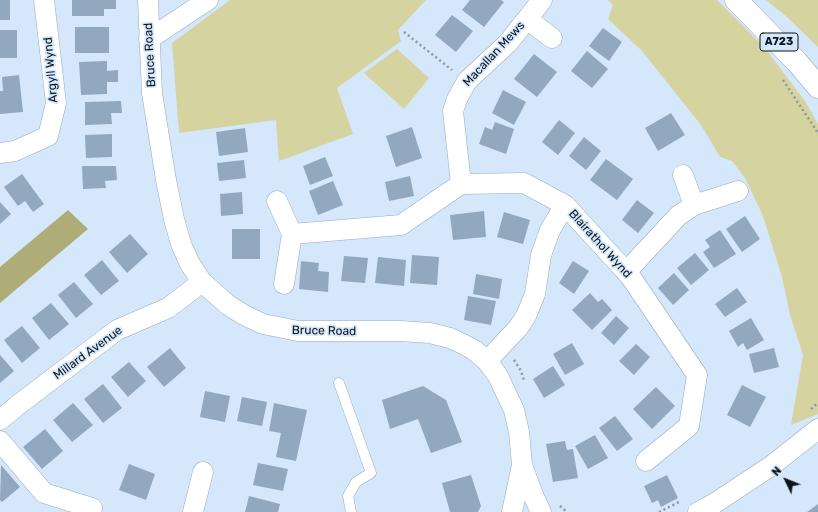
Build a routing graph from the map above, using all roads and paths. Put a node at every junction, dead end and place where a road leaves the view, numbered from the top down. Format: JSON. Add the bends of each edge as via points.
{"nodes":[{"id":1,"x":44,"y":0,"type":"edge"},
{"id":2,"x":148,"y":0,"type":"edge"},
{"id":3,"x":208,"y":0,"type":"edge"},
{"id":4,"x":542,"y":0,"type":"edge"},
{"id":5,"x":736,"y":0,"type":"edge"},
{"id":6,"x":527,"y":19,"type":"junction"},
{"id":7,"x":404,"y":32,"type":"dead end"},
{"id":8,"x":552,"y":38,"type":"dead end"},
{"id":9,"x":149,"y":39,"type":"junction"},
{"id":10,"x":467,"y":81,"type":"junction"},
{"id":11,"x":818,"y":87,"type":"edge"},
{"id":12,"x":0,"y":153,"type":"edge"},
{"id":13,"x":683,"y":175,"type":"dead end"},
{"id":14,"x":461,"y":184,"type":"junction"},
{"id":15,"x":738,"y":191,"type":"dead end"},
{"id":16,"x":277,"y":201,"type":"dead end"},
{"id":17,"x":565,"y":205,"type":"junction"},
{"id":18,"x":694,"y":205,"type":"junction"},
{"id":19,"x":292,"y":234,"type":"junction"},
{"id":20,"x":626,"y":272,"type":"junction"},
{"id":21,"x":202,"y":282,"type":"junction"},
{"id":22,"x":284,"y":284,"type":"dead end"},
{"id":23,"x":487,"y":361,"type":"junction"},
{"id":24,"x":339,"y":383,"type":"dead end"},
{"id":25,"x":0,"y":420,"type":"edge"},
{"id":26,"x":818,"y":429,"type":"edge"},
{"id":27,"x":0,"y":441,"type":"edge"},
{"id":28,"x":646,"y":461,"type":"dead end"},
{"id":29,"x":522,"y":465,"type":"junction"},
{"id":30,"x":203,"y":472,"type":"dead end"},
{"id":31,"x":92,"y":508,"type":"dead end"},
{"id":32,"x":193,"y":512,"type":"edge"},
{"id":33,"x":351,"y":512,"type":"edge"},
{"id":34,"x":512,"y":512,"type":"edge"},
{"id":35,"x":541,"y":512,"type":"edge"},
{"id":36,"x":698,"y":512,"type":"edge"}],
"edges":[{"from":1,"to":12,"type":"street","name":"Argyll Wynd","via":[[56,103],[48,136],[15,151]]},
{"from":2,"to":9,"type":"street","name":"Bruce Road"},
{"from":3,"to":9,"type":"street"},
{"from":4,"to":6,"type":"street","name":"Macallan Mews"},
{"from":5,"to":11,"type":"main road","number":"A723","via":[[788,52]]},
{"from":6,"to":8,"type":"street","name":"Macallan Mews"},
{"from":6,"to":10,"type":"street","name":"Macallan Mews","via":[[508,43]]},
{"from":7,"to":10,"type":"path"},
{"from":9,"to":21,"type":"street","name":"Bruce Road","via":[[152,93],[171,203],[181,244]]},
{"from":10,"to":14,"type":"street","name":"Macallan Mews","via":[[453,111]]},
{"from":13,"to":18,"type":"street"},
{"from":14,"to":17,"type":"street","name":"Blairathol Wynd","via":[[524,183]]},
{"from":14,"to":19,"type":"street","via":[[401,225]]},
{"from":15,"to":18,"type":"street"},
{"from":16,"to":19,"type":"street"},
{"from":17,"to":20,"type":"street","name":"Blairathol Wynd"},
{"from":17,"to":23,"type":"street","via":[[550,230],[541,254],[535,294],[526,316]]},
{"from":18,"to":20,"type":"street","via":[[678,216]]},
{"from":19,"to":22,"type":"street"},
{"from":20,"to":28,"type":"street","name":"Blairathol Wynd","via":[[697,375],[689,426]]},
{"from":21,"to":23,"type":"street","name":"Bruce Road","via":[[228,305],[263,324],[298,331],[430,333],[463,344]]},
{"from":21,"to":25,"type":"street","name":"Millard Avenue","via":[[168,308],[117,330]]},
{"from":23,"to":29,"type":"street","name":"Bruce Road","via":[[498,376],[514,410]]},
{"from":24,"to":33,"type":"lane","via":[[371,472],[356,482],[348,496]]},
{"from":26,"to":36,"type":"street","via":[[770,466]]},
{"from":27,"to":31,"type":"street","via":[[44,493]]},
{"from":29,"to":34,"type":"street","name":"Bruce Road"},
{"from":29,"to":35,"type":"street","name":"Bruce Road"},
{"from":30,"to":32,"type":"street"}]}
